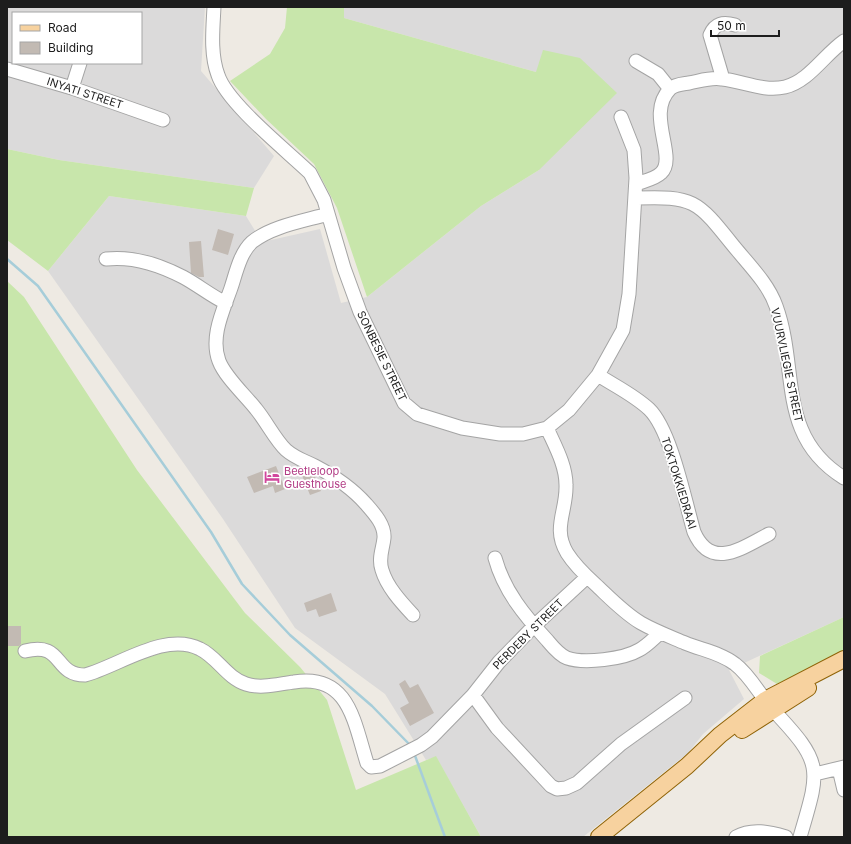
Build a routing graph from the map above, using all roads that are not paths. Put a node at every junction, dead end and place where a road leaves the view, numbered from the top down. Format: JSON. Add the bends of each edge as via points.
{"nodes":[{"id":1,"x":214,"y":7,"type":"edge"},
{"id":2,"x":735,"y":25,"type":"dead end"},
{"id":3,"x":844,"y":41,"type":"edge"},
{"id":4,"x":636,"y":61,"type":"dead end"},
{"id":5,"x":80,"y":64,"type":"edge"},
{"id":6,"x":7,"y":69,"type":"edge"},
{"id":7,"x":723,"y":79,"type":"junction"},
{"id":8,"x":72,"y":88,"type":"junction"},
{"id":9,"x":670,"y":89,"type":"junction"},
{"id":10,"x":621,"y":117,"type":"dead end"},
{"id":11,"x":162,"y":120,"type":"dead end"},
{"id":12,"x":636,"y":184,"type":"junction"},
{"id":13,"x":636,"y":198,"type":"junction"},
{"id":14,"x":328,"y":214,"type":"junction"},
{"id":15,"x":106,"y":259,"type":"dead end"},
{"id":16,"x":226,"y":303,"type":"junction"},
{"id":17,"x":598,"y":375,"type":"junction"},
{"id":18,"x":547,"y":428,"type":"junction"},
{"id":19,"x":844,"y":478,"type":"edge"},
{"id":20,"x":769,"y":534,"type":"dead end"},
{"id":21,"x":494,"y":558,"type":"dead end"},
{"id":22,"x":587,"y":576,"type":"junction"},
{"id":23,"x":413,"y":615,"type":"dead end"},
{"id":24,"x":534,"y":626,"type":"junction"},
{"id":25,"x":660,"y":633,"type":"junction"},
{"id":26,"x":25,"y":651,"type":"dead end"},
{"id":27,"x":844,"y":659,"type":"edge"},
{"id":28,"x":844,"y":670,"type":"edge"},
{"id":29,"x":473,"y":695,"type":"junction"},
{"id":30,"x":685,"y":698,"type":"dead end"},
{"id":31,"x":769,"y":705,"type":"junction"},
{"id":32,"x":841,"y":768,"type":"edge"},
{"id":33,"x":815,"y":774,"type":"junction"},
{"id":34,"x":844,"y":790,"type":"edge"},
{"id":35,"x":599,"y":837,"type":"edge"},
{"id":36,"x":736,"y":837,"type":"edge"},
{"id":37,"x":786,"y":837,"type":"edge"},
{"id":38,"x":800,"y":837,"type":"edge"}],
"edges":[{"from":1,"to":14,"type":"street","name":"SONBESIE STREET","via":[[214,54],[217,74],[224,87],[258,124],[310,173],[318,186]]},
{"from":2,"to":7,"type":"street","via":[[719,24],[713,28],[710,35]]},
{"from":3,"to":7,"type":"street","via":[[796,83],[784,87],[751,87]]},
{"from":4,"to":9,"type":"street","via":[[658,74]]},
{"from":5,"to":8,"type":"street"},
{"from":6,"to":8,"type":"street","name":"INYATI STREET"},
{"from":7,"to":9,"type":"street","via":[[712,78],[676,85]]},
{"from":8,"to":11,"type":"street","name":"INYATI STREET"},
{"from":9,"to":12,"type":"street","via":[[664,98],[660,118],[660,129],[666,149],[665,167],[661,173]]},
{"from":10,"to":12,"type":"street","name":"SONBESIE STREET","via":[[634,150]]},
{"from":12,"to":13,"type":"street","name":"SONBESIE STREET"},
{"from":13,"to":17,"type":"street","name":"SONBESIE STREET","via":[[626,318],[617,344]]},
{"from":13,"to":19,"type":"street","name":"VUURVLIEGIE STREET","via":[[675,198],[691,202],[704,211],[756,274],[776,306],[797,419],[803,436],[832,471]]},
{"from":14,"to":16,"type":"street","via":[[272,231],[251,243],[242,256]]},
{"from":14,"to":18,"type":"street","name":"SONBESIE STREET","via":[[360,312],[404,403],[417,414],[462,428],[500,434],[523,434]]},
{"from":15,"to":16,"type":"street","via":[[120,257],[151,264],[184,277],[210,296]]},
{"from":16,"to":23,"type":"street","via":[[216,343],[219,362],[285,449],[343,483],[366,503],[377,517],[383,527],[384,538],[380,559],[382,570],[399,600]]},
{"from":17,"to":18,"type":"street","name":"SONBESIE STREET","via":[[569,410]]},
{"from":17,"to":20,"type":"street","name":"TOKTOKKIEDRAAI","via":[[640,402],[658,420],[667,439],[694,532],[705,550],[727,554]]},
{"from":18,"to":22,"type":"street","via":[[557,449],[566,486],[560,539],[567,553]]},
{"from":21,"to":24,"type":"street","via":[[508,590]]},
{"from":22,"to":24,"type":"street","name":"PERDEBY STREET"},
{"from":22,"to":25,"type":"street","via":[[620,608]]},
{"from":24,"to":25,"type":"street","via":[[566,658],[589,661],[625,656],[638,651]]},
{"from":24,"to":29,"type":"street","name":"PERDEBY STREET","via":[[499,662]]},
{"from":25,"to":31,"type":"street","via":[[725,657],[746,674]]},
{"from":26,"to":29,"type":"street","name":"PERDEBY STREET","via":[[45,649],[66,669],[77,675],[86,675],[160,646],[191,645],[201,649],[245,684],[258,686],[312,680],[321,682],[338,692],[348,705],[367,762],[371,767],[380,766],[421,745]]},
{"from":27,"to":31,"type":"main road"},
{"from":28,"to":31,"type":"main road"},
{"from":29,"to":30,"type":"street","via":[[502,733],[551,786],[557,789],[576,783],[621,744]]},
{"from":31,"to":33,"type":"street","via":[[803,743],[812,758]]},
{"from":31,"to":35,"type":"main road","via":[[687,766]]},
{"from":32,"to":33,"type":"street"},
{"from":32,"to":34,"type":"street"},
{"from":33,"to":38,"type":"street"},
{"from":36,"to":37,"type":"street","via":[[744,832],[759,831]]}]}
